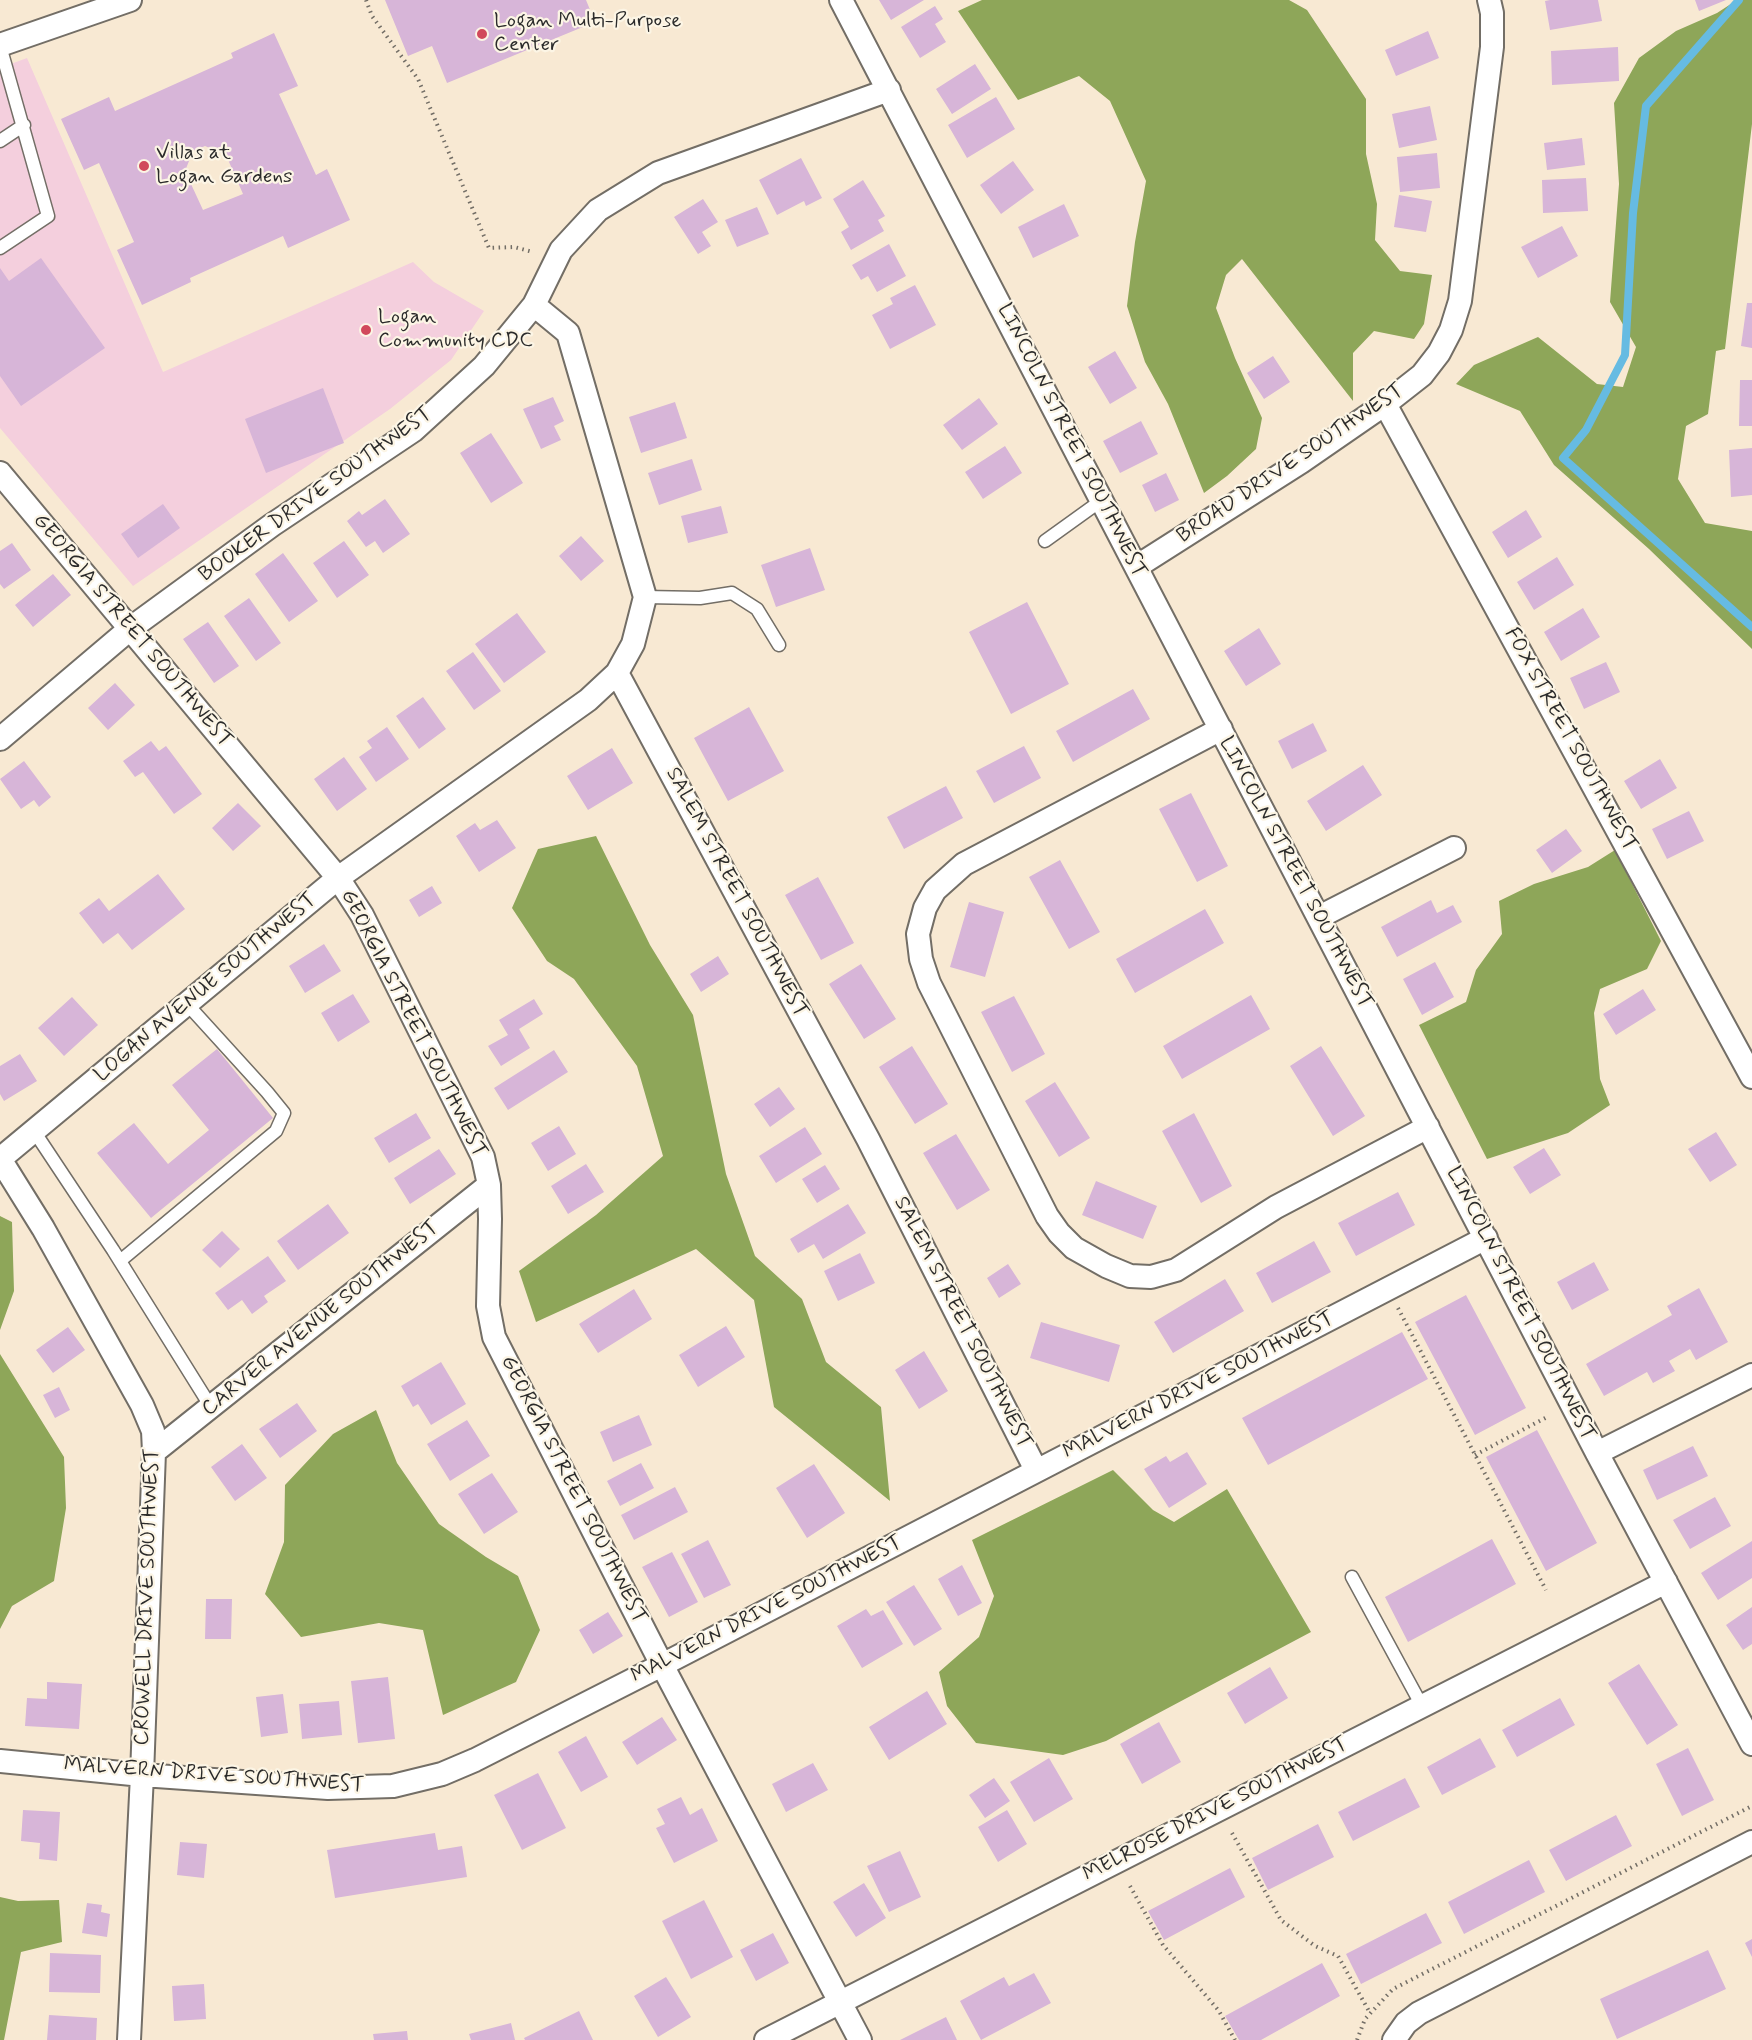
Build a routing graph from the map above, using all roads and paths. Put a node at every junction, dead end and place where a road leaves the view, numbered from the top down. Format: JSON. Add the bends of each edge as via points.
{"nodes":[{"id":1,"x":130,"y":0,"type":"edge"},
{"id":2,"x":366,"y":0,"type":"edge"},
{"id":3,"x":841,"y":0,"type":"edge"},
{"id":4,"x":1489,"y":0,"type":"edge"},
{"id":5,"x":0,"y":46,"type":"edge"},
{"id":6,"x":890,"y":90,"type":"junction"},
{"id":7,"x":24,"y":125,"type":"junction"},
{"id":8,"x":0,"y":141,"type":"edge"},
{"id":9,"x":0,"y":248,"type":"edge"},
{"id":10,"x":533,"y":252,"type":"dead end"},
{"id":11,"x":534,"y":305,"type":"junction"},
{"id":12,"x":1385,"y":404,"type":"junction"},
{"id":13,"x":0,"y":473,"type":"edge"},
{"id":14,"x":1102,"y":500,"type":"junction"},
{"id":15,"x":1045,"y":541,"type":"dead end"},
{"id":16,"x":1137,"y":567,"type":"junction"},
{"id":17,"x":645,"y":597,"type":"junction"},
{"id":18,"x":130,"y":628,"type":"junction"},
{"id":19,"x":779,"y":645,"type":"dead end"},
{"id":20,"x":617,"y":673,"type":"junction"},
{"id":21,"x":1221,"y":729,"type":"junction"},
{"id":22,"x":0,"y":740,"type":"edge"},
{"id":23,"x":1454,"y":848,"type":"dead end"},
{"id":24,"x":338,"y":878,"type":"junction"},
{"id":25,"x":1319,"y":917,"type":"junction"},
{"id":26,"x":187,"y":1004,"type":"junction"},
{"id":27,"x":1752,"y":1077,"type":"edge"},
{"id":28,"x":1428,"y":1127,"type":"junction"},
{"id":29,"x":34,"y":1131,"type":"junction"},
{"id":30,"x":0,"y":1159,"type":"edge"},
{"id":31,"x":489,"y":1185,"type":"junction"},
{"id":32,"x":1485,"y":1238,"type":"junction"},
{"id":33,"x":120,"y":1261,"type":"junction"},
{"id":34,"x":1397,"y":1307,"type":"dead end"},
{"id":35,"x":1752,"y":1375,"type":"edge"},
{"id":36,"x":211,"y":1407,"type":"junction"},
{"id":37,"x":1549,"y":1416,"type":"dead end"},
{"id":38,"x":154,"y":1452,"type":"junction"},
{"id":39,"x":1597,"y":1453,"type":"junction"},
{"id":40,"x":1475,"y":1455,"type":"junction"},
{"id":41,"x":1036,"y":1470,"type":"junction"},
{"id":42,"x":1352,"y":1577,"type":"dead end"},
{"id":43,"x":1666,"y":1582,"type":"junction"},
{"id":44,"x":1545,"y":1590,"type":"dead end"},
{"id":45,"x":662,"y":1665,"type":"junction"},
{"id":46,"x":1422,"y":1706,"type":"junction"},
{"id":47,"x":1752,"y":1744,"type":"edge"},
{"id":48,"x":0,"y":1761,"type":"edge"},
{"id":49,"x":141,"y":1775,"type":"junction"},
{"id":50,"x":1752,"y":1806,"type":"edge"},
{"id":51,"x":1232,"y":1833,"type":"dead end"},
{"id":52,"x":1752,"y":1842,"type":"edge"},
{"id":53,"x":1130,"y":1886,"type":"dead end"},
{"id":54,"x":840,"y":2001,"type":"junction"},
{"id":55,"x":1370,"y":2013,"type":"junction"},
{"id":56,"x":129,"y":2040,"type":"edge"},
{"id":57,"x":766,"y":2040,"type":"edge"},
{"id":58,"x":860,"y":2040,"type":"edge"},
{"id":59,"x":1235,"y":2040,"type":"edge"},
{"id":60,"x":1357,"y":2040,"type":"edge"},
{"id":61,"x":1394,"y":2040,"type":"edge"}],
"edges":[{"from":1,"to":5,"type":"street"},
{"from":2,"to":10,"type":"path","via":[[372,16],[418,79],[489,248],[514,247]]},
{"from":3,"to":6,"type":"street","name":"LINCOLN STREET SOUTHWEST"},
{"from":4,"to":12,"type":"street","name":"BROAD DRIVE SOUTHWEST","via":[[1492,47],[1460,302],[1439,353],[1422,375]]},
{"from":5,"to":7,"type":"lane"},
{"from":6,"to":11,"type":"street","name":"BOOKER DRIVE SOUTHWEST","via":[[658,173],[598,210],[561,250]]},
{"from":6,"to":14,"type":"street","name":"LINCOLN STREET SOUTHWEST"},
{"from":7,"to":8,"type":"lane"},
{"from":7,"to":9,"type":"lane","via":[[48,216]]},
{"from":11,"to":17,"type":"street","via":[[568,333]]},
{"from":11,"to":18,"type":"street","name":"BOOKER DRIVE SOUTHWEST","via":[[484,366],[414,429]]},
{"from":12,"to":16,"type":"street","name":"BROAD DRIVE SOUTHWEST"},
{"from":12,"to":27,"type":"street","name":"FOX STREET SOUTHWEST"},
{"from":13,"to":18,"type":"street","name":"GEORGIA STREET SOUTHWEST"},
{"from":14,"to":15,"type":"lane"},
{"from":14,"to":16,"type":"street","name":"LINCOLN STREET SOUTHWEST"},
{"from":16,"to":21,"type":"street","name":"LINCOLN STREET SOUTHWEST"},
{"from":17,"to":19,"type":"lane","via":[[700,598],[732,593],[757,609]]},
{"from":17,"to":20,"type":"street","via":[[633,644]]},
{"from":18,"to":22,"type":"street","name":"BOOKER DRIVE SOUTHWEST"},
{"from":18,"to":24,"type":"street","name":"GEORGIA STREET SOUTHWEST"},
{"from":20,"to":24,"type":"street","name":"LOGAN AVENUE SOUTHWEST","via":[[588,700]]},
{"from":20,"to":41,"type":"street","name":"SALEM STREET SOUTHWEST","via":[[868,1139]]},
{"from":21,"to":25,"type":"street","name":"LINCOLN STREET SOUTHWEST"},
{"from":21,"to":28,"type":"street","via":[[964,864],[935,890],[925,908],[918,934],[929,983],[1047,1216],[1074,1248],[1130,1276],[1151,1277],[1176,1270],[1276,1207]]},
{"from":23,"to":25,"type":"street"},
{"from":24,"to":26,"type":"street","name":"LOGAN AVENUE SOUTHWEST"},
{"from":24,"to":31,"type":"street","name":"GEORGIA STREET SOUTHWEST","via":[[362,915],[483,1157]]},
{"from":25,"to":28,"type":"street","name":"LINCOLN STREET SOUTHWEST"},
{"from":26,"to":29,"type":"street","name":"LOGAN AVENUE SOUTHWEST"},
{"from":26,"to":33,"type":"lane","via":[[284,1113],[276,1131]]},
{"from":28,"to":32,"type":"street","name":"LINCOLN STREET SOUTHWEST"},
{"from":29,"to":30,"type":"street","name":"LOGAN AVENUE SOUTHWEST"},
{"from":29,"to":33,"type":"lane"},
{"from":30,"to":38,"type":"street","name":"CROWELL DRIVE SOUTHWEST","via":[[142,1405],[153,1431]]},
{"from":31,"to":36,"type":"street","name":"CARVER AVENUE SOUTHWEST"},
{"from":31,"to":45,"type":"street","name":"GEORGIA STREET SOUTHWEST","via":[[488,1306],[494,1337]]},
{"from":32,"to":39,"type":"street","name":"LINCOLN STREET SOUTHWEST"},
{"from":32,"to":41,"type":"street","name":"MALVERN DRIVE SOUTHWEST"},
{"from":33,"to":36,"type":"lane"},
{"from":34,"to":40,"type":"path"},
{"from":35,"to":39,"type":"street"},
{"from":36,"to":38,"type":"street","name":"CARVER AVENUE SOUTHWEST"},
{"from":37,"to":40,"type":"path"},
{"from":38,"to":49,"type":"street","name":"CROWELL DRIVE SOUTHWEST"},
{"from":39,"to":43,"type":"street","name":"LINCOLN STREET SOUTHWEST"},
{"from":40,"to":44,"type":"path"},
{"from":41,"to":45,"type":"street","name":"MALVERN DRIVE SOUTHWEST"},
{"from":42,"to":46,"type":"lane"},
{"from":43,"to":46,"type":"street","name":"MELROSE DRIVE SOUTHWEST"},
{"from":43,"to":47,"type":"street","name":"LINCOLN STREET SOUTHWEST"},
{"from":45,"to":49,"type":"street","name":"MALVERN DRIVE SOUTHWEST","via":[[474,1760],[393,1786],[328,1788]]},
{"from":45,"to":54,"type":"street","name":"GEORGIA STREET SOUTHWEST"},
{"from":46,"to":54,"type":"street","name":"MELROSE DRIVE SOUTHWEST"},
{"from":48,"to":49,"type":"street","name":"MALVERN DRIVE SOUTHWEST"},
{"from":49,"to":56,"type":"street","name":"CROWELL DRIVE SOUTHWEST"},
{"from":50,"to":55,"type":"path","via":[[1393,1989]]},
{"from":51,"to":55,"type":"path","via":[[1281,1920],[1315,1946],[1338,1956]]},
{"from":52,"to":61,"type":"street","via":[[1419,2013]]},
{"from":53,"to":59,"type":"path","via":[[1163,1945],[1219,2011]]},
{"from":54,"to":57,"type":"street","name":"MELROSE DRIVE SOUTHWEST"},
{"from":54,"to":58,"type":"street","name":"GEORGIA STREET SOUTHWEST"},
{"from":55,"to":60,"type":"path"}]}
